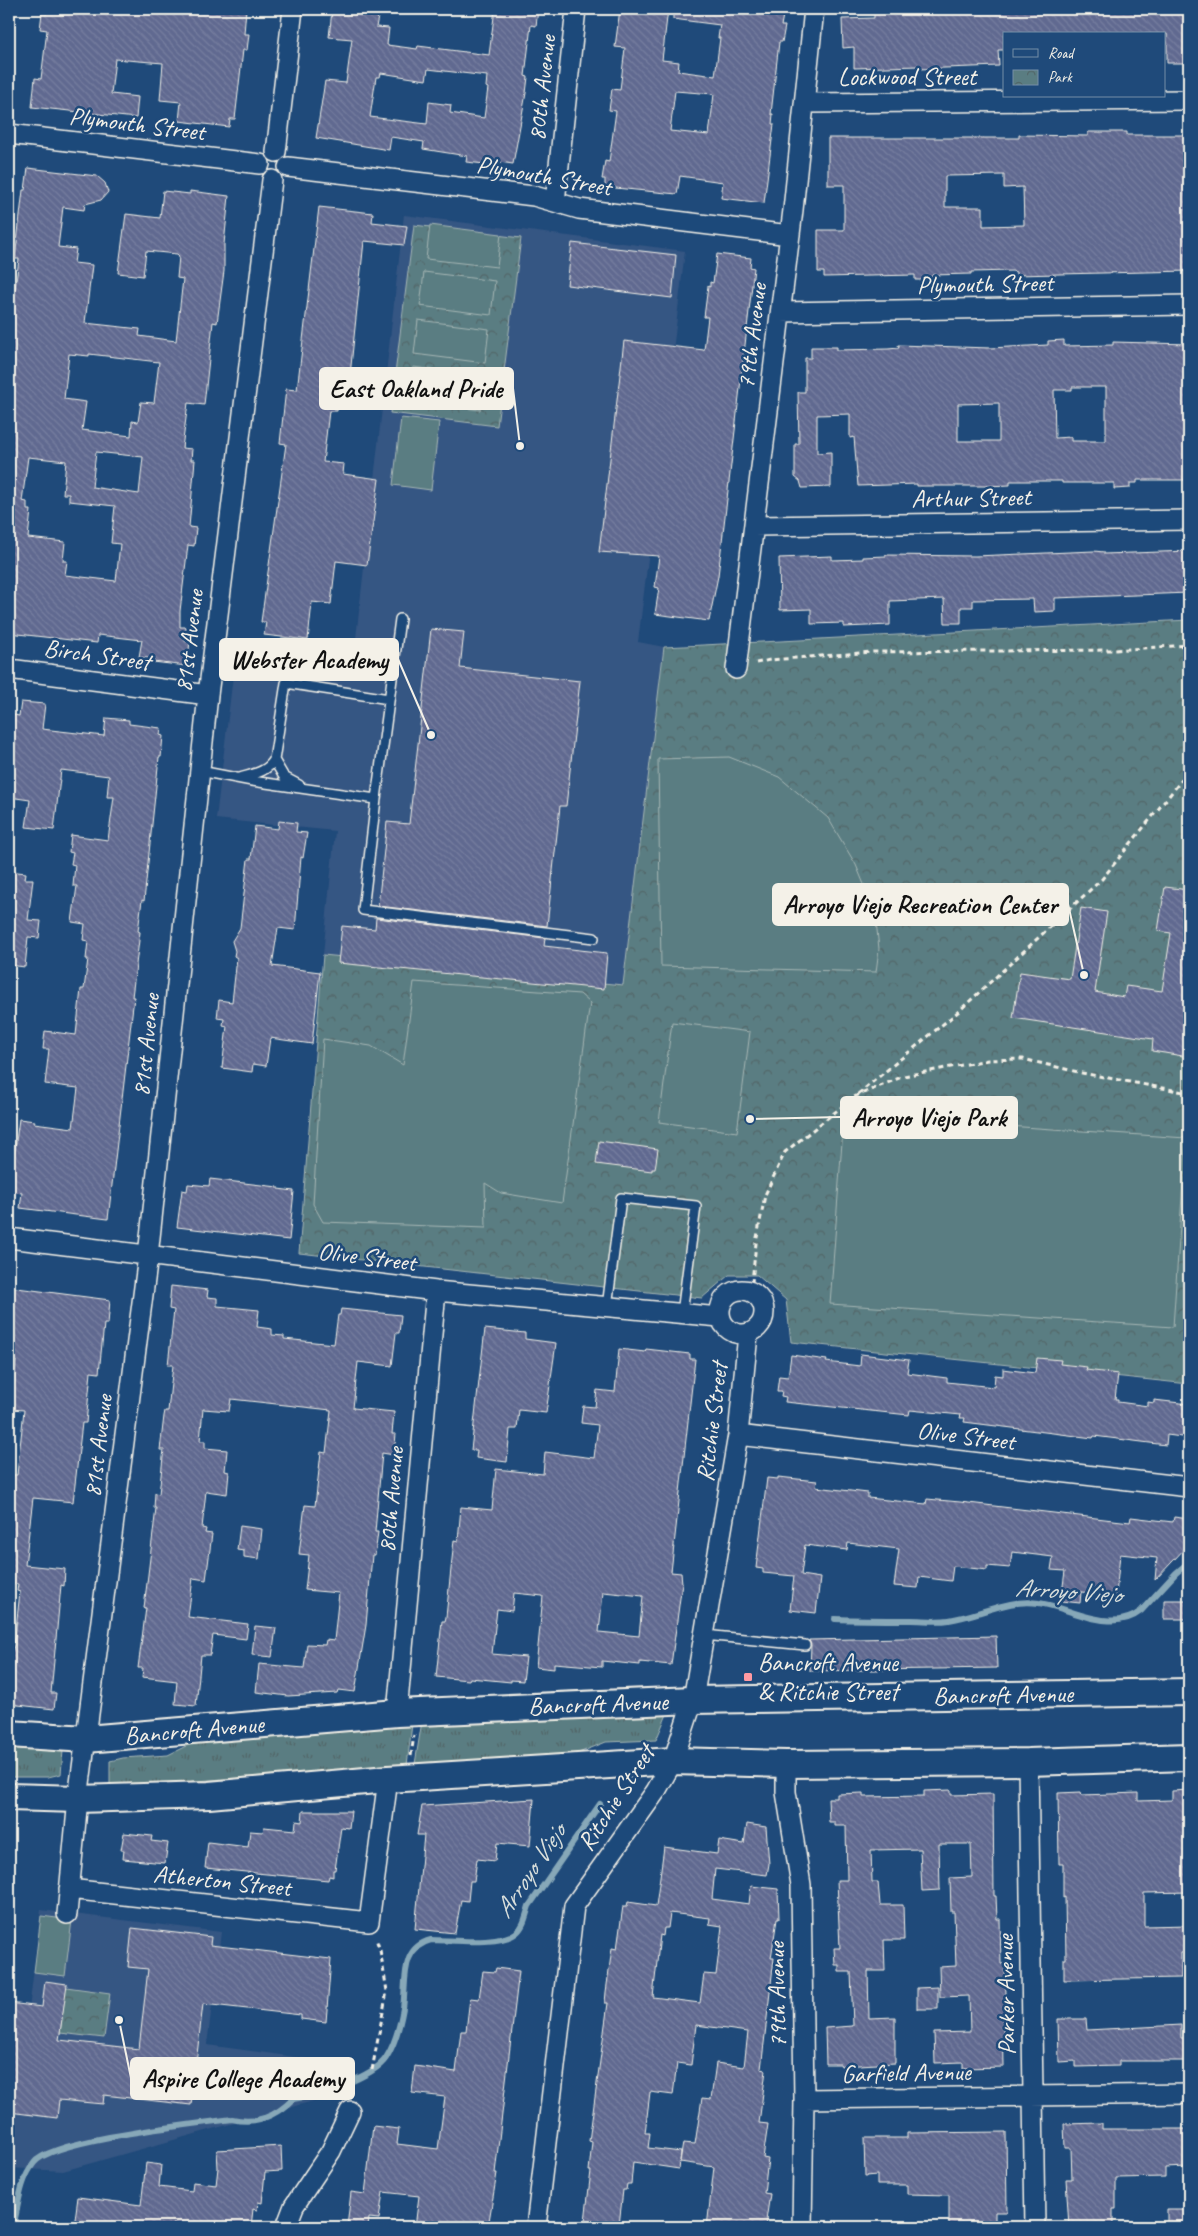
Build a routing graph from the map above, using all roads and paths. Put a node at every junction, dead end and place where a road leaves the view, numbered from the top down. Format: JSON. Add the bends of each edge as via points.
{"nodes":[{"id":1,"x":292,"y":9,"type":"edge"},
{"id":2,"x":576,"y":9,"type":"edge"},
{"id":3,"x":814,"y":9,"type":"edge"},
{"id":4,"x":1189,"y":100,"type":"edge"},
{"id":5,"x":806,"y":103,"type":"junction"},
{"id":6,"x":9,"y":134,"type":"edge"},
{"id":7,"x":276,"y":152,"type":"junction"},
{"id":8,"x":260,"y":164,"type":"junction"},
{"id":9,"x":288,"y":167,"type":"junction"},
{"id":10,"x":272,"y":180,"type":"junction"},
{"id":11,"x":555,"y":202,"type":"junction"},
{"id":12,"x":790,"y":235,"type":"junction"},
{"id":13,"x":1189,"y":305,"type":"edge"},
{"id":14,"x":781,"y":312,"type":"junction"},
{"id":15,"x":1189,"y":520,"type":"edge"},
{"id":16,"x":754,"y":526,"type":"junction"},
{"id":17,"x":400,"y":619,"type":"dead end"},
{"id":18,"x":1189,"y":645,"type":"edge"},
{"id":19,"x":9,"y":669,"type":"edge"},
{"id":20,"x":736,"y":669,"type":"joint"},
{"id":21,"x":208,"y":695,"type":"junction"},
{"id":22,"x":389,"y":699,"type":"junction"},
{"id":23,"x":274,"y":760,"type":"junction"},
{"id":24,"x":1189,"y":770,"type":"edge"},
{"id":25,"x":200,"y":771,"type":"junction"},
{"id":26,"x":240,"y":778,"type":"junction"},
{"id":27,"x":316,"y":791,"type":"junction"},
{"id":28,"x":376,"y":799,"type":"junction"},
{"id":29,"x":594,"y":938,"type":"dead end"},
{"id":30,"x":1189,"y":1093,"type":"edge"},
{"id":31,"x":854,"y":1097,"type":"junction"},
{"id":32,"x":9,"y":1238,"type":"edge"},
{"id":33,"x":148,"y":1256,"type":"junction"},
{"id":34,"x":436,"y":1291,"type":"junction"},
{"id":35,"x":750,"y":1292,"type":"junction"},
{"id":36,"x":607,"y":1307,"type":"junction"},
{"id":37,"x":682,"y":1314,"type":"junction"},
{"id":38,"x":720,"y":1317,"type":"junction"},
{"id":39,"x":748,"y":1334,"type":"junction"},
{"id":40,"x":738,"y":1435,"type":"junction"},
{"id":41,"x":1189,"y":1487,"type":"edge"},
{"id":42,"x":704,"y":1636,"type":"junction"},
{"id":43,"x":805,"y":1645,"type":"dead end"},
{"id":44,"x":1189,"y":1692,"type":"edge"},
{"id":45,"x":693,"y":1700,"type":"junction"},
{"id":46,"x":407,"y":1712,"type":"junction"},
{"id":47,"x":9,"y":1734,"type":"edge"},
{"id":48,"x":86,"y":1739,"type":"junction"},
{"id":49,"x":1189,"y":1757,"type":"edge"},
{"id":50,"x":673,"y":1761,"type":"junction"},
{"id":51,"x":1028,"y":1762,"type":"junction"},
{"id":52,"x":786,"y":1764,"type":"junction"},
{"id":53,"x":398,"y":1779,"type":"junction"},
{"id":54,"x":9,"y":1797,"type":"edge"},
{"id":55,"x":78,"y":1799,"type":"junction"},
{"id":56,"x":69,"y":1889,"type":"junction"},
{"id":57,"x":66,"y":1914,"type":"dead end"},
{"id":58,"x":369,"y":1922,"type":"junction"},
{"id":59,"x":372,"y":2070,"type":"dead end"},
{"id":60,"x":1189,"y":2094,"type":"edge"},
{"id":61,"x":1033,"y":2096,"type":"junction"},
{"id":62,"x":804,"y":2099,"type":"junction"},
{"id":63,"x":350,"y":2111,"type":"dead end"},
{"id":64,"x":286,"y":2227,"type":"edge"},
{"id":65,"x":536,"y":2227,"type":"edge"},
{"id":66,"x":802,"y":2227,"type":"edge"},
{"id":67,"x":1035,"y":2227,"type":"edge"}],
"edges":[{"from":1,"to":7,"type":"street"},
{"from":2,"to":11,"type":"street","name":"80th Avenue"},
{"from":3,"to":5,"type":"street","name":"79th Avenue"},
{"from":4,"to":5,"type":"street","name":"Lockwood Street"},
{"from":5,"to":12,"type":"street","name":"79th Avenue"},
{"from":6,"to":8,"type":"street","name":"Plymouth Street"},
{"from":7,"to":8,"type":"street","via":[[266,155]]},
{"from":7,"to":9,"type":"street","via":[[285,157]]},
{"from":8,"to":10,"type":"street","via":[[263,174]]},
{"from":9,"to":10,"type":"street","via":[[283,177]]},
{"from":9,"to":11,"type":"street","name":"Plymouth Street","via":[[534,196]]},
{"from":10,"to":21,"type":"street","name":"81st Avenue"},
{"from":11,"to":12,"type":"street","name":"Plymouth Street","via":[[579,209]]},
{"from":12,"to":14,"type":"street","name":"79th Avenue"},
{"from":13,"to":14,"type":"street","name":"Plymouth Street"},
{"from":14,"to":16,"type":"street","name":"79th Avenue"},
{"from":15,"to":16,"type":"street","name":"Arthur Street"},
{"from":16,"to":20,"type":"street","name":"79th Avenue"},
{"from":17,"to":22,"type":"lane"},
{"from":18,"to":20,"type":"path","via":[[1114,650],[873,652],[770,660]]},
{"from":19,"to":21,"type":"street","name":"Birch Street"},
{"from":21,"to":25,"type":"street","name":"81st Avenue"},
{"from":22,"to":23,"type":"lane","via":[[286,683]]},
{"from":22,"to":28,"type":"lane"},
{"from":23,"to":26,"type":"lane","via":[[261,772]]},
{"from":23,"to":27,"type":"lane","via":[[291,783]]},
{"from":24,"to":31,"type":"path","via":[[1102,880],[959,1011]]},
{"from":25,"to":26,"type":"lane"},
{"from":25,"to":33,"type":"street","name":"81st Avenue"},
{"from":26,"to":27,"type":"lane"},
{"from":27,"to":28,"type":"lane"},
{"from":28,"to":29,"type":"lane","via":[[363,910]]},
{"from":30,"to":31,"type":"path","via":[[1023,1059],[988,1060],[904,1076]]},
{"from":31,"to":35,"type":"path","via":[[785,1152],[765,1195]]},
{"from":32,"to":33,"type":"street","name":"Olive Street"},
{"from":33,"to":34,"type":"street","name":"Olive Street"},
{"from":33,"to":48,"type":"street","name":"81st Avenue"},
{"from":34,"to":36,"type":"street","name":"Olive Street"},
{"from":34,"to":46,"type":"street","name":"80th Avenue"},
{"from":35,"to":38,"type":"street","via":[[743,1290],[731,1294],[723,1302]]},
{"from":35,"to":39,"type":"street","via":[[760,1299],[764,1313],[763,1320]]},
{"from":36,"to":37,"type":"street","name":"Olive Street"},
{"from":36,"to":37,"type":"lane","via":[[621,1198],[696,1206]]},
{"from":37,"to":38,"type":"street","name":"Olive Street"},
{"from":38,"to":39,"type":"street","via":[[731,1332]]},
{"from":39,"to":40,"type":"street","name":"Ritchie Street"},
{"from":40,"to":41,"type":"street","name":"Olive Street"},
{"from":40,"to":42,"type":"street","name":"Ritchie Street"},
{"from":42,"to":43,"type":"lane"},
{"from":42,"to":45,"type":"street","name":"Ritchie Street"},
{"from":44,"to":45,"type":"main road","name":"Bancroft Avenue"},
{"from":45,"to":46,"type":"main road","name":"Bancroft Avenue"},
{"from":45,"to":50,"type":"street","name":"Ritchie Street"},
{"from":46,"to":48,"type":"main road","name":"Bancroft Avenue"},
{"from":46,"to":53,"type":"path"},
{"from":47,"to":48,"type":"main road","name":"Bancroft Avenue"},
{"from":48,"to":55,"type":"street","name":"81st Avenue"},
{"from":49,"to":51,"type":"main road"},
{"from":50,"to":52,"type":"main road"},
{"from":50,"to":53,"type":"main road"},
{"from":50,"to":65,"type":"street","name":"Ritchie Street","via":[[656,1791],[574,1906]]},
{"from":51,"to":52,"type":"main road"},
{"from":51,"to":61,"type":"street","name":"Parker Avenue"},
{"from":52,"to":62,"type":"street","name":"79th Avenue","via":[[786,1792],[801,1885]]},
{"from":53,"to":55,"type":"main road","via":[[209,1795]]},
{"from":53,"to":58,"type":"street"},
{"from":54,"to":55,"type":"main road"},
{"from":55,"to":56,"type":"street","name":"81st Avenue"},
{"from":56,"to":57,"type":"street","name":"81st Avenue"},
{"from":56,"to":58,"type":"street","name":"Atherton Street"},
{"from":58,"to":59,"type":"path","via":[[380,1950],[388,1991]]},
{"from":60,"to":61,"type":"street","name":"Garfield Avenue"},
{"from":61,"to":62,"type":"street","name":"Garfield Avenue"},
{"from":61,"to":67,"type":"street","name":"Parker Avenue"},
{"from":62,"to":66,"type":"street","name":"79th Avenue"},
{"from":63,"to":64,"type":"street","via":[[331,2151],[294,2206]]}]}
